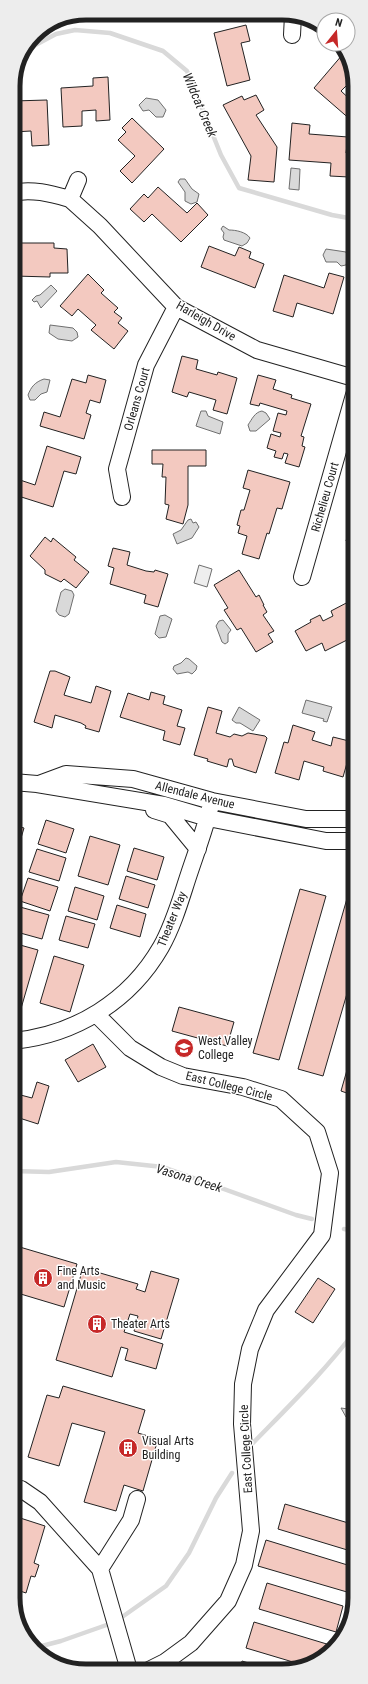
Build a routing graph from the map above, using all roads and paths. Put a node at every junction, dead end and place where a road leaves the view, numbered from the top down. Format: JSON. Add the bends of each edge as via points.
{"nodes":[{"id":1,"x":293,"y":21,"type":"edge"},
{"id":2,"x":292,"y":35,"type":"dead end"},
{"id":3,"x":78,"y":180,"type":"dead end"},
{"id":4,"x":20,"y":191,"type":"edge"},
{"id":5,"x":70,"y":199,"type":"junction"},
{"id":6,"x":176,"y":307,"type":"junction"},
{"id":7,"x":348,"y":376,"type":"edge"},
{"id":8,"x":348,"y":416,"type":"edge"},
{"id":9,"x":122,"y":497,"type":"dead end"},
{"id":10,"x":302,"y":577,"type":"dead end"},
{"id":11,"x":20,"y":783,"type":"edge"},
{"id":12,"x":37,"y":784,"type":"junction"},
{"id":13,"x":122,"y":799,"type":"junction"},
{"id":14,"x":212,"y":802,"type":"junction"},
{"id":15,"x":208,"y":818,"type":"junction"},
{"id":16,"x":348,"y":819,"type":"edge"},
{"id":17,"x":348,"y":841,"type":"edge"},
{"id":18,"x":198,"y":849,"type":"junction"},
{"id":19,"x":97,"y":1015,"type":"junction"},
{"id":20,"x":20,"y":1041,"type":"edge"},
{"id":21,"x":21,"y":1489,"type":"dead end"},
{"id":22,"x":137,"y":1499,"type":"dead end"},
{"id":23,"x":100,"y":1569,"type":"junction"},
{"id":24,"x":128,"y":1664,"type":"edge"},
{"id":25,"x":161,"y":1664,"type":"edge"}],
"edges":[{"from":1,"to":2,"type":"street"},
{"from":3,"to":5,"type":"street"},
{"from":4,"to":5,"type":"street","name":"Harleigh Drive","via":[[46,193]]},
{"from":5,"to":6,"type":"street","name":"Harleigh Drive","via":[[100,226]]},
{"from":6,"to":7,"type":"street","name":"Harleigh Drive","via":[[257,350]]},
{"from":6,"to":9,"type":"street","name":"Orleans Court","via":[[146,365],[117,469]]},
{"from":8,"to":10,"type":"street","name":"Richelieu Court"},
{"from":11,"to":12,"type":"street","name":"Allendale Avenue"},
{"from":12,"to":13,"type":"street","name":"Allendale Avenue"},
{"from":12,"to":14,"type":"street","name":"Allendale Avenue","via":[[66,774],[134,779]]},
{"from":13,"to":15,"type":"street","name":"Allendale Avenue","via":[[164,805]]},
{"from":13,"to":18,"type":"street","via":[[170,815]]},
{"from":14,"to":15,"type":"street","name":"Theater Way"},
{"from":14,"to":16,"type":"street","name":"Allendale Avenue","via":[[306,820]]},
{"from":15,"to":17,"type":"street","name":"Allendale Avenue","via":[[326,841]]},
{"from":15,"to":18,"type":"street","name":"Theater Way"},
{"from":18,"to":19,"type":"street","name":"Theater Way","via":[[178,908],[161,947],[137,979]]},
{"from":19,"to":20,"type":"street","name":"Theater Way","via":[[49,1035]]},
{"from":19,"to":25,"type":"street","name":"East College Circle","via":[[130,1048],[162,1067],[189,1077],[243,1087],[281,1099],[317,1132],[330,1173],[322,1235],[266,1310],[250,1349],[243,1384],[242,1424],[251,1531],[244,1565],[228,1601],[191,1643]]},
{"from":21,"to":23,"type":"street","via":[[40,1502]]},
{"from":22,"to":23,"type":"street","via":[[131,1520]]},
{"from":23,"to":24,"type":"street"}]}
